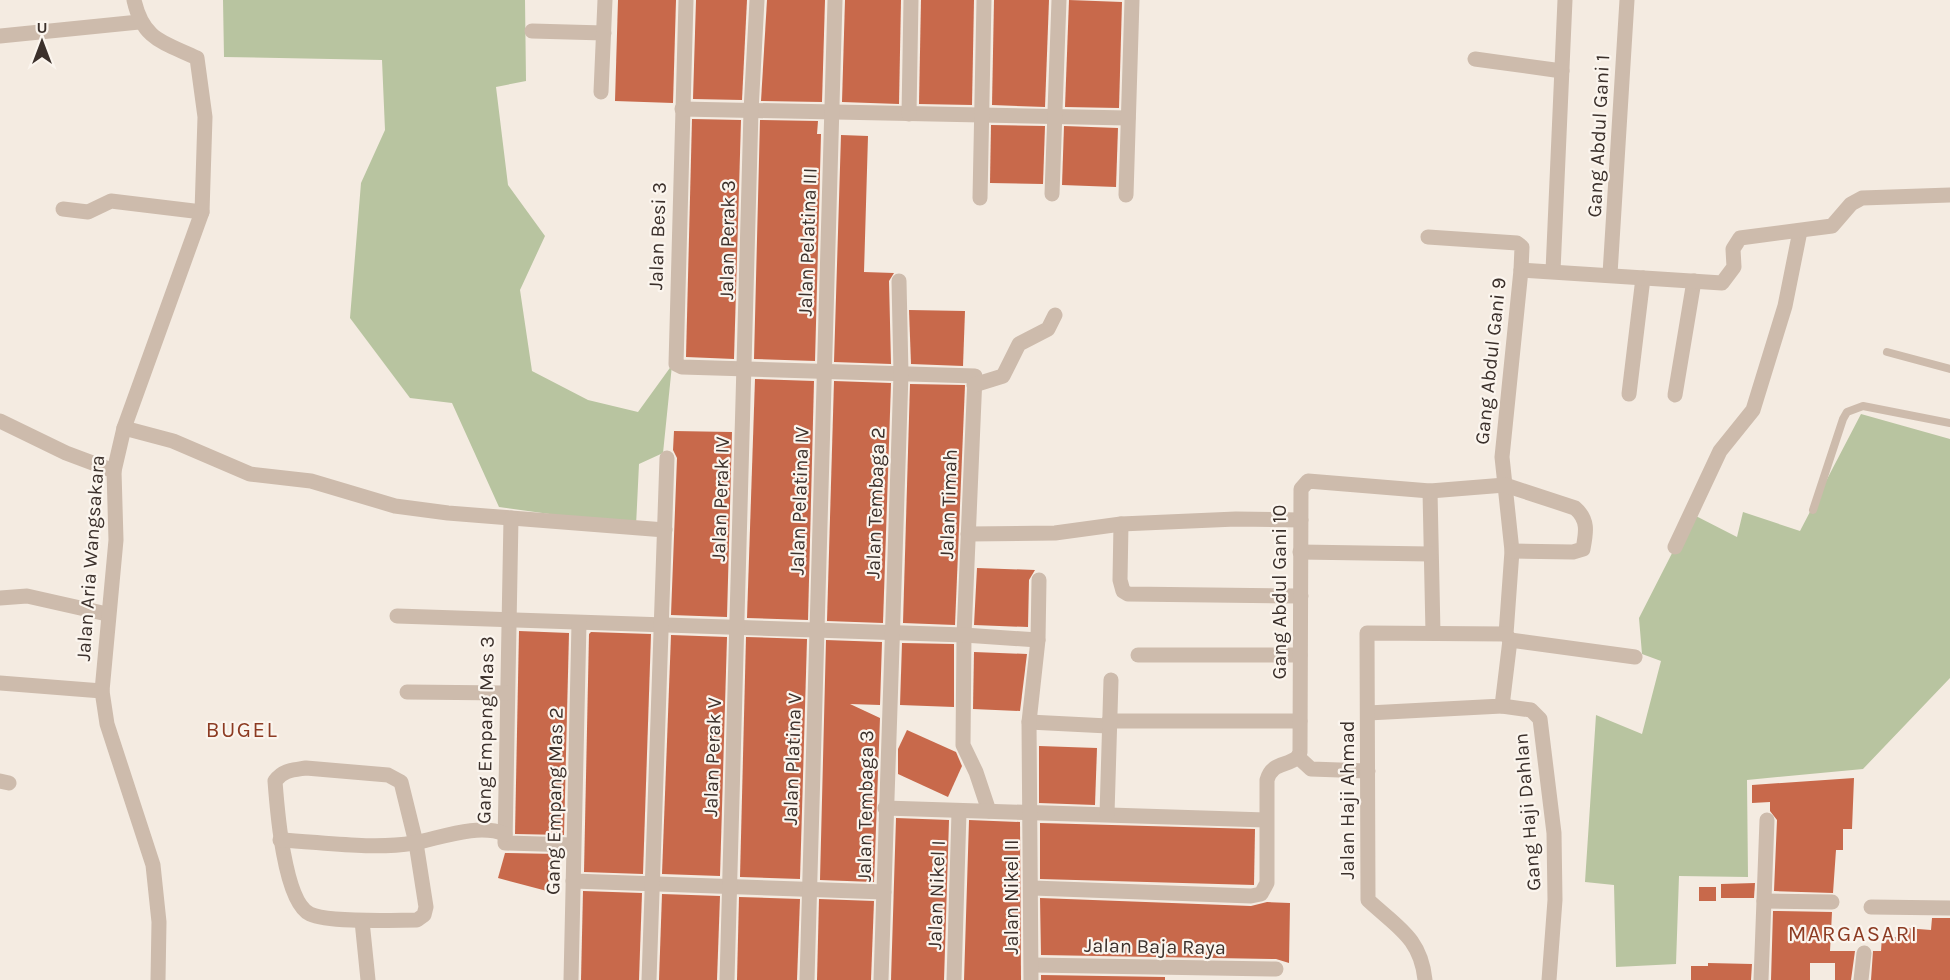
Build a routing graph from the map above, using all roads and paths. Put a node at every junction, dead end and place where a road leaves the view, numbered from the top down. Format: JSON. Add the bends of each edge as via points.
{"nodes":[{"id":1,"x":134,"y":0,"type":"edge"},
{"id":2,"x":605,"y":0,"type":"edge"},
{"id":3,"x":686,"y":0,"type":"edge"},
{"id":4,"x":757,"y":0,"type":"edge"},
{"id":5,"x":835,"y":0,"type":"edge"},
{"id":6,"x":911,"y":0,"type":"edge"},
{"id":7,"x":984,"y":0,"type":"edge"},
{"id":8,"x":1059,"y":0,"type":"edge"},
{"id":9,"x":1132,"y":0,"type":"edge"},
{"id":10,"x":1566,"y":0,"type":"edge"},
{"id":11,"x":1627,"y":0,"type":"edge"},
{"id":12,"x":139,"y":22,"type":"junction"},
{"id":13,"x":532,"y":32,"type":"dead end"},
{"id":14,"x":604,"y":33,"type":"junction"},
{"id":15,"x":0,"y":36,"type":"edge"},
{"id":16,"x":1475,"y":59,"type":"dead end"},
{"id":17,"x":1562,"y":71,"type":"junction"},
{"id":18,"x":601,"y":92,"type":"dead end"},
{"id":19,"x":682,"y":109,"type":"junction"},
{"id":20,"x":751,"y":111,"type":"junction"},
{"id":21,"x":832,"y":112,"type":"junction"},
{"id":22,"x":909,"y":114,"type":"junction"},
{"id":23,"x":982,"y":115,"type":"junction"},
{"id":24,"x":1055,"y":117,"type":"junction"},
{"id":25,"x":1128,"y":118,"type":"junction"},
{"id":26,"x":1052,"y":194,"type":"dead end"},
{"id":27,"x":1126,"y":195,"type":"dead end"},
{"id":28,"x":1950,"y":195,"type":"edge"},
{"id":29,"x":980,"y":198,"type":"dead end"},
{"id":30,"x":63,"y":209,"type":"dead end"},
{"id":31,"x":202,"y":212,"type":"junction"},
{"id":32,"x":1800,"y":231,"type":"junction"},
{"id":33,"x":1428,"y":237,"type":"dead end"},
{"id":34,"x":1521,"y":270,"type":"junction"},
{"id":35,"x":1553,"y":271,"type":"junction"},
{"id":36,"x":1610,"y":274,"type":"junction"},
{"id":37,"x":1643,"y":278,"type":"junction"},
{"id":38,"x":899,"y":281,"type":"dead end"},
{"id":39,"x":1694,"y":281,"type":"junction"},
{"id":40,"x":1054,"y":315,"type":"dead end"},
{"id":41,"x":1887,"y":352,"type":"dead end"},
{"id":42,"x":1950,"y":369,"type":"edge"},
{"id":43,"x":745,"y":370,"type":"junction"},
{"id":44,"x":824,"y":372,"type":"junction"},
{"id":45,"x":901,"y":374,"type":"junction"},
{"id":46,"x":975,"y":380,"type":"junction"},
{"id":47,"x":1629,"y":394,"type":"dead end"},
{"id":48,"x":1675,"y":395,"type":"dead end"},
{"id":49,"x":0,"y":421,"type":"edge"},
{"id":50,"x":1950,"y":423,"type":"edge"},
{"id":51,"x":124,"y":428,"type":"junction"},
{"id":52,"x":667,"y":458,"type":"dead end"},
{"id":53,"x":114,"y":471,"type":"junction"},
{"id":54,"x":1505,"y":485,"type":"junction"},
{"id":55,"x":1430,"y":491,"type":"junction"},
{"id":56,"x":1813,"y":510,"type":"dead end"},
{"id":57,"x":511,"y":518,"type":"junction"},
{"id":58,"x":1301,"y":520,"type":"junction"},
{"id":59,"x":1120,"y":524,"type":"junction"},
{"id":60,"x":665,"y":530,"type":"junction"},
{"id":61,"x":968,"y":534,"type":"junction"},
{"id":62,"x":1675,"y":547,"type":"dead end"},
{"id":63,"x":1512,"y":551,"type":"junction"},
{"id":64,"x":1300,"y":552,"type":"junction"},
{"id":65,"x":1430,"y":554,"type":"junction"},
{"id":66,"x":1039,"y":580,"type":"dead end"},
{"id":67,"x":1301,"y":596,"type":"junction"},
{"id":68,"x":0,"y":598,"type":"edge"},
{"id":69,"x":107,"y":614,"type":"junction"},
{"id":70,"x":397,"y":616,"type":"dead end"},
{"id":71,"x":508,"y":620,"type":"junction"},
{"id":72,"x":579,"y":623,"type":"junction"},
{"id":73,"x":661,"y":625,"type":"junction"},
{"id":74,"x":737,"y":628,"type":"junction"},
{"id":75,"x":817,"y":630,"type":"junction"},
{"id":76,"x":892,"y":633,"type":"junction"},
{"id":77,"x":1433,"y":633,"type":"junction"},
{"id":78,"x":964,"y":635,"type":"junction"},
{"id":79,"x":1508,"y":637,"type":"junction"},
{"id":80,"x":1038,"y":640,"type":"junction"},
{"id":81,"x":1300,"y":654,"type":"junction"},
{"id":82,"x":1138,"y":655,"type":"dead end"},
{"id":83,"x":1635,"y":657,"type":"dead end"},
{"id":84,"x":1111,"y":680,"type":"dead end"},
{"id":85,"x":0,"y":683,"type":"edge"},
{"id":86,"x":102,"y":691,"type":"junction"},
{"id":87,"x":407,"y":692,"type":"dead end"},
{"id":88,"x":506,"y":693,"type":"junction"},
{"id":89,"x":1502,"y":706,"type":"junction"},
{"id":90,"x":1368,"y":713,"type":"junction"},
{"id":91,"x":1300,"y":721,"type":"junction"},
{"id":92,"x":1029,"y":722,"type":"junction"},
{"id":93,"x":1109,"y":724,"type":"junction"},
{"id":94,"x":1298,"y":757,"type":"junction"},
{"id":95,"x":1368,"y":771,"type":"junction"},
{"id":96,"x":885,"y":808,"type":"junction"},
{"id":97,"x":988,"y":811,"type":"junction"},
{"id":98,"x":959,"y":812,"type":"junction"},
{"id":99,"x":1032,"y":813,"type":"junction"},
{"id":100,"x":1107,"y":814,"type":"junction"},
{"id":101,"x":1266,"y":820,"type":"junction"},
{"id":102,"x":1767,"y":820,"type":"dead end"},
{"id":103,"x":504,"y":834,"type":"junction"},
{"id":104,"x":280,"y":840,"type":"junction"},
{"id":105,"x":416,"y":843,"type":"junction"},
{"id":106,"x":573,"y":845,"type":"junction"},
{"id":107,"x":573,"y":881,"type":"junction"},
{"id":108,"x":652,"y":884,"type":"junction"},
{"id":109,"x":729,"y":887,"type":"junction"},
{"id":110,"x":1033,"y":888,"type":"junction"},
{"id":111,"x":810,"y":890,"type":"junction"},
{"id":112,"x":884,"y":892,"type":"junction"},
{"id":113,"x":1764,"y":901,"type":"junction"},
{"id":114,"x":1832,"y":902,"type":"dead end"},
{"id":115,"x":1871,"y":907,"type":"dead end"},
{"id":116,"x":1950,"y":908,"type":"edge"},
{"id":117,"x":362,"y":921,"type":"junction"},
{"id":118,"x":1864,"y":952,"type":"dead end"},
{"id":119,"x":1276,"y":969,"type":"dead end"},
{"id":120,"x":1032,"y":972,"type":"edge"},
{"id":121,"x":1101,"y":973,"type":"edge"},
{"id":122,"x":1170,"y":974,"type":"edge"},
{"id":123,"x":1243,"y":974,"type":"edge"},
{"id":124,"x":158,"y":980,"type":"edge"},
{"id":125,"x":368,"y":980,"type":"edge"},
{"id":126,"x":572,"y":980,"type":"edge"},
{"id":127,"x":649,"y":980,"type":"edge"},
{"id":128,"x":727,"y":980,"type":"edge"},
{"id":129,"x":807,"y":980,"type":"edge"},
{"id":130,"x":881,"y":980,"type":"edge"},
{"id":131,"x":954,"y":980,"type":"edge"},
{"id":132,"x":1425,"y":980,"type":"edge"},
{"id":133,"x":1549,"y":980,"type":"edge"},
{"id":134,"x":1761,"y":980,"type":"edge"},
{"id":135,"x":1861,"y":980,"type":"edge"}],
"edges":[{"from":1,"to":12,"type":"street"},
{"from":2,"to":14,"type":"street"},
{"from":3,"to":19,"type":"street","name":"Jalan Besi 3"},
{"from":4,"to":20,"type":"street","name":"Jalan Perak 3"},
{"from":5,"to":21,"type":"street","name":"Jalan Pelatina III"},
{"from":6,"to":22,"type":"street"},
{"from":7,"to":23,"type":"street"},
{"from":8,"to":24,"type":"street"},
{"from":9,"to":25,"type":"street"},
{"from":10,"to":17,"type":"street"},
{"from":11,"to":36,"type":"street","name":"Gang Abdul Gani 1"},
{"from":12,"to":15,"type":"street"},
{"from":12,"to":31,"type":"street","name":"Jalan Aria Wangsakara","via":[[155,38],[197,58],[206,117]]},
{"from":13,"to":14,"type":"street"},
{"from":14,"to":18,"type":"street"},
{"from":16,"to":17,"type":"street"},
{"from":17,"to":35,"type":"street"},
{"from":19,"to":20,"type":"street"},
{"from":19,"to":43,"type":"street","name":"Jalan Besi 3","via":[[676,364]]},
{"from":20,"to":21,"type":"street"},
{"from":20,"to":43,"type":"street","name":"Jalan Perak 3"},
{"from":21,"to":22,"type":"street"},
{"from":21,"to":44,"type":"street","name":"Jalan Pelatina III"},
{"from":22,"to":23,"type":"street"},
{"from":23,"to":24,"type":"street"},
{"from":23,"to":29,"type":"street"},
{"from":24,"to":25,"type":"street"},
{"from":24,"to":26,"type":"street"},
{"from":25,"to":27,"type":"street"},
{"from":28,"to":32,"type":"street","via":[[1862,198],[1851,204],[1832,226]]},
{"from":30,"to":31,"type":"street","via":[[88,212],[111,201]]},
{"from":31,"to":51,"type":"street","name":"Jalan Aria Wangsakara"},
{"from":32,"to":39,"type":"street","name":"Gang Abdul Gani 9","via":[[1740,238],[1733,249],[1734,267],[1722,283]]},
{"from":32,"to":62,"type":"street","via":[[1785,306],[1753,410],[1720,450]]},
{"from":33,"to":34,"type":"street","via":[[1517,243],[1522,247]]},
{"from":34,"to":35,"type":"street","name":"Gang Abdul Gani 9"},
{"from":34,"to":54,"type":"street","name":"Gang Abdul Gani 9","via":[[1502,457]]},
{"from":35,"to":36,"type":"street","name":"Gang Abdul Gani 9"},
{"from":36,"to":37,"type":"street","name":"Gang Abdul Gani 9"},
{"from":37,"to":39,"type":"street","name":"Gang Abdul Gani 9"},
{"from":37,"to":47,"type":"street"},
{"from":38,"to":45,"type":"street","name":"Jalan Tembaga 2"},
{"from":39,"to":48,"type":"street"},
{"from":40,"to":46,"type":"street","via":[[1048,329],[1019,344],[1003,376]]},
{"from":41,"to":42,"type":"lane"},
{"from":43,"to":44,"type":"street"},
{"from":43,"to":74,"type":"street","name":"Jalan Perak IV"},
{"from":44,"to":45,"type":"street"},
{"from":44,"to":75,"type":"street","name":"Jalan Pelatina IV"},
{"from":45,"to":46,"type":"street"},
{"from":45,"to":76,"type":"street","name":"Jalan Tembaga 2"},
{"from":46,"to":61,"type":"street","name":"Jalan Timah"},
{"from":49,"to":53,"type":"street"},
{"from":50,"to":56,"type":"lane","via":[[1863,406],[1853,408],[1843,419]]},
{"from":51,"to":53,"type":"street","name":"Jalan Aria Wangsakara"},
{"from":51,"to":57,"type":"street","via":[[173,441],[250,474],[311,480],[395,506]]},
{"from":52,"to":60,"type":"street"},
{"from":53,"to":69,"type":"street","name":"Jalan Aria Wangsakara","via":[[116,540]]},
{"from":54,"to":55,"type":"street"},
{"from":54,"to":63,"type":"street","name":"Gang Abdul Gani 9"},
{"from":54,"to":63,"type":"street","via":[[1575,508],[1582,513],[1587,527],[1583,549],[1579,551]]},
{"from":55,"to":58,"type":"street","name":"Gang Abdul Gani 10","via":[[1308,481],[1301,489]]},
{"from":55,"to":65,"type":"street"},
{"from":57,"to":60,"type":"street"},
{"from":57,"to":71,"type":"street","name":"Gang Empang Mas 3"},
{"from":58,"to":59,"type":"street"},
{"from":58,"to":64,"type":"street","name":"Gang Abdul Gani 10"},
{"from":59,"to":61,"type":"street","via":[[1055,533]]},
{"from":59,"to":67,"type":"street","via":[[1120,580],[1128,594]]},
{"from":60,"to":73,"type":"street"},
{"from":61,"to":78,"type":"street","name":"Jalan Timah"},
{"from":63,"to":79,"type":"street","name":"Gang Abdul Gani 9"},
{"from":64,"to":65,"type":"street"},
{"from":64,"to":67,"type":"street","name":"Gang Abdul Gani 10"},
{"from":65,"to":77,"type":"street"},
{"from":66,"to":80,"type":"street","name":"Jalan Nikel II"},
{"from":67,"to":81,"type":"street","name":"Gang Abdul Gani 10"},
{"from":68,"to":69,"type":"street","via":[[27,596]]},
{"from":69,"to":86,"type":"street","name":"Jalan Aria Wangsakara"},
{"from":70,"to":71,"type":"street"},
{"from":71,"to":72,"type":"street"},
{"from":71,"to":88,"type":"street","name":"Gang Empang Mas 3"},
{"from":72,"to":73,"type":"street"},
{"from":72,"to":106,"type":"street","name":"Gang Empang Mas 2"},
{"from":73,"to":74,"type":"street"},
{"from":73,"to":108,"type":"street"},
{"from":74,"to":75,"type":"street"},
{"from":74,"to":109,"type":"street","name":"Jalan Perak V"},
{"from":75,"to":76,"type":"street"},
{"from":75,"to":111,"type":"street","name":"Jalan Platina V"},
{"from":76,"to":78,"type":"street"},
{"from":76,"to":96,"type":"street","name":"Jalan Tembaga 3"},
{"from":77,"to":79,"type":"street"},
{"from":77,"to":90,"type":"street","name":"Jalan Haji Ahmad","via":[[1367,633]]},
{"from":78,"to":80,"type":"street"},
{"from":78,"to":97,"type":"street","name":"Jalan Timah","via":[[963,745]]},
{"from":79,"to":83,"type":"street"},
{"from":79,"to":89,"type":"street","name":"Gang Abdul Gani 9"},
{"from":80,"to":92,"type":"street","name":"Jalan Nikel II"},
{"from":81,"to":82,"type":"street"},
{"from":81,"to":91,"type":"street","name":"Gang Abdul Gani 10"},
{"from":84,"to":93,"type":"street"},
{"from":85,"to":86,"type":"street"},
{"from":86,"to":124,"type":"street","name":"Jalan Aria Wangsakara","via":[[107,724],[153,865],[159,922]]},
{"from":87,"to":88,"type":"street"},
{"from":88,"to":103,"type":"street","name":"Gang Empang Mas 3"},
{"from":89,"to":90,"type":"street","name":"Gang Haji Dahlan"},
{"from":89,"to":133,"type":"street","name":"Gang Haji Dahlan","via":[[1531,710],[1540,719],[1554,832],[1555,900]]},
{"from":90,"to":95,"type":"street","name":"Jalan Haji Ahmad"},
{"from":91,"to":93,"type":"street"},
{"from":91,"to":94,"type":"street","name":"Gang Abdul Gani 10"},
{"from":92,"to":93,"type":"street"},
{"from":92,"to":99,"type":"street","name":"Jalan Nikel II"},
{"from":93,"to":100,"type":"street"},
{"from":94,"to":95,"type":"street","via":[[1311,769]]},
{"from":94,"to":101,"type":"street","via":[[1269,771]]},
{"from":95,"to":132,"type":"street","name":"Jalan Haji Ahmad","via":[[1368,900],[1409,936],[1423,960]]},
{"from":96,"to":98,"type":"street"},
{"from":96,"to":112,"type":"street","name":"Jalan Tembaga 3"},
{"from":97,"to":98,"type":"street"},
{"from":97,"to":99,"type":"street"},
{"from":98,"to":131,"type":"street","name":"Jalan Nikel I"},
{"from":99,"to":100,"type":"street"},
{"from":99,"to":110,"type":"street","name":"Jalan Nikel II"},
{"from":100,"to":101,"type":"street"},
{"from":101,"to":110,"type":"street","via":[[1267,883],[1257,896]]},
{"from":102,"to":113,"type":"street"},
{"from":103,"to":105,"type":"street","via":[[444,834]]},
{"from":103,"to":106,"type":"street","name":"Gang Empang Mas 3","via":[[504,843]]},
{"from":104,"to":105,"type":"street","via":[[360,845]]},
{"from":104,"to":105,"type":"street","via":[[276,782],[280,774],[306,768],[395,777],[405,790]]},
{"from":104,"to":117,"type":"street","via":[[304,910],[314,915]]},
{"from":105,"to":117,"type":"street","via":[[424,915],[417,920]]},
{"from":106,"to":107,"type":"street","name":"Gang Empang Mas 2"},
{"from":107,"to":108,"type":"street"},
{"from":107,"to":126,"type":"street","name":"Gang Empang Mas 2"},
{"from":108,"to":109,"type":"street"},
{"from":108,"to":127,"type":"street"},
{"from":109,"to":111,"type":"street"},
{"from":109,"to":128,"type":"street","name":"Jalan Perak V"},
{"from":110,"to":120,"type":"street","name":"Jalan Nikel II"},
{"from":111,"to":112,"type":"street"},
{"from":111,"to":129,"type":"street","name":"Jalan Platina V"},
{"from":112,"to":130,"type":"street","name":"Jalan Tembaga 3"},
{"from":113,"to":114,"type":"street"},
{"from":113,"to":134,"type":"street"},
{"from":115,"to":116,"type":"street"},
{"from":117,"to":125,"type":"street"},
{"from":118,"to":135,"type":"street"},
{"from":119,"to":123,"type":"street","name":"Jalan Baja Raya"},
{"from":120,"to":121,"type":"street","name":"Jalan Baja Raya"},
{"from":121,"to":122,"type":"street","name":"Jalan Baja Raya"},
{"from":122,"to":123,"type":"street","name":"Jalan Baja Raya"}]}
